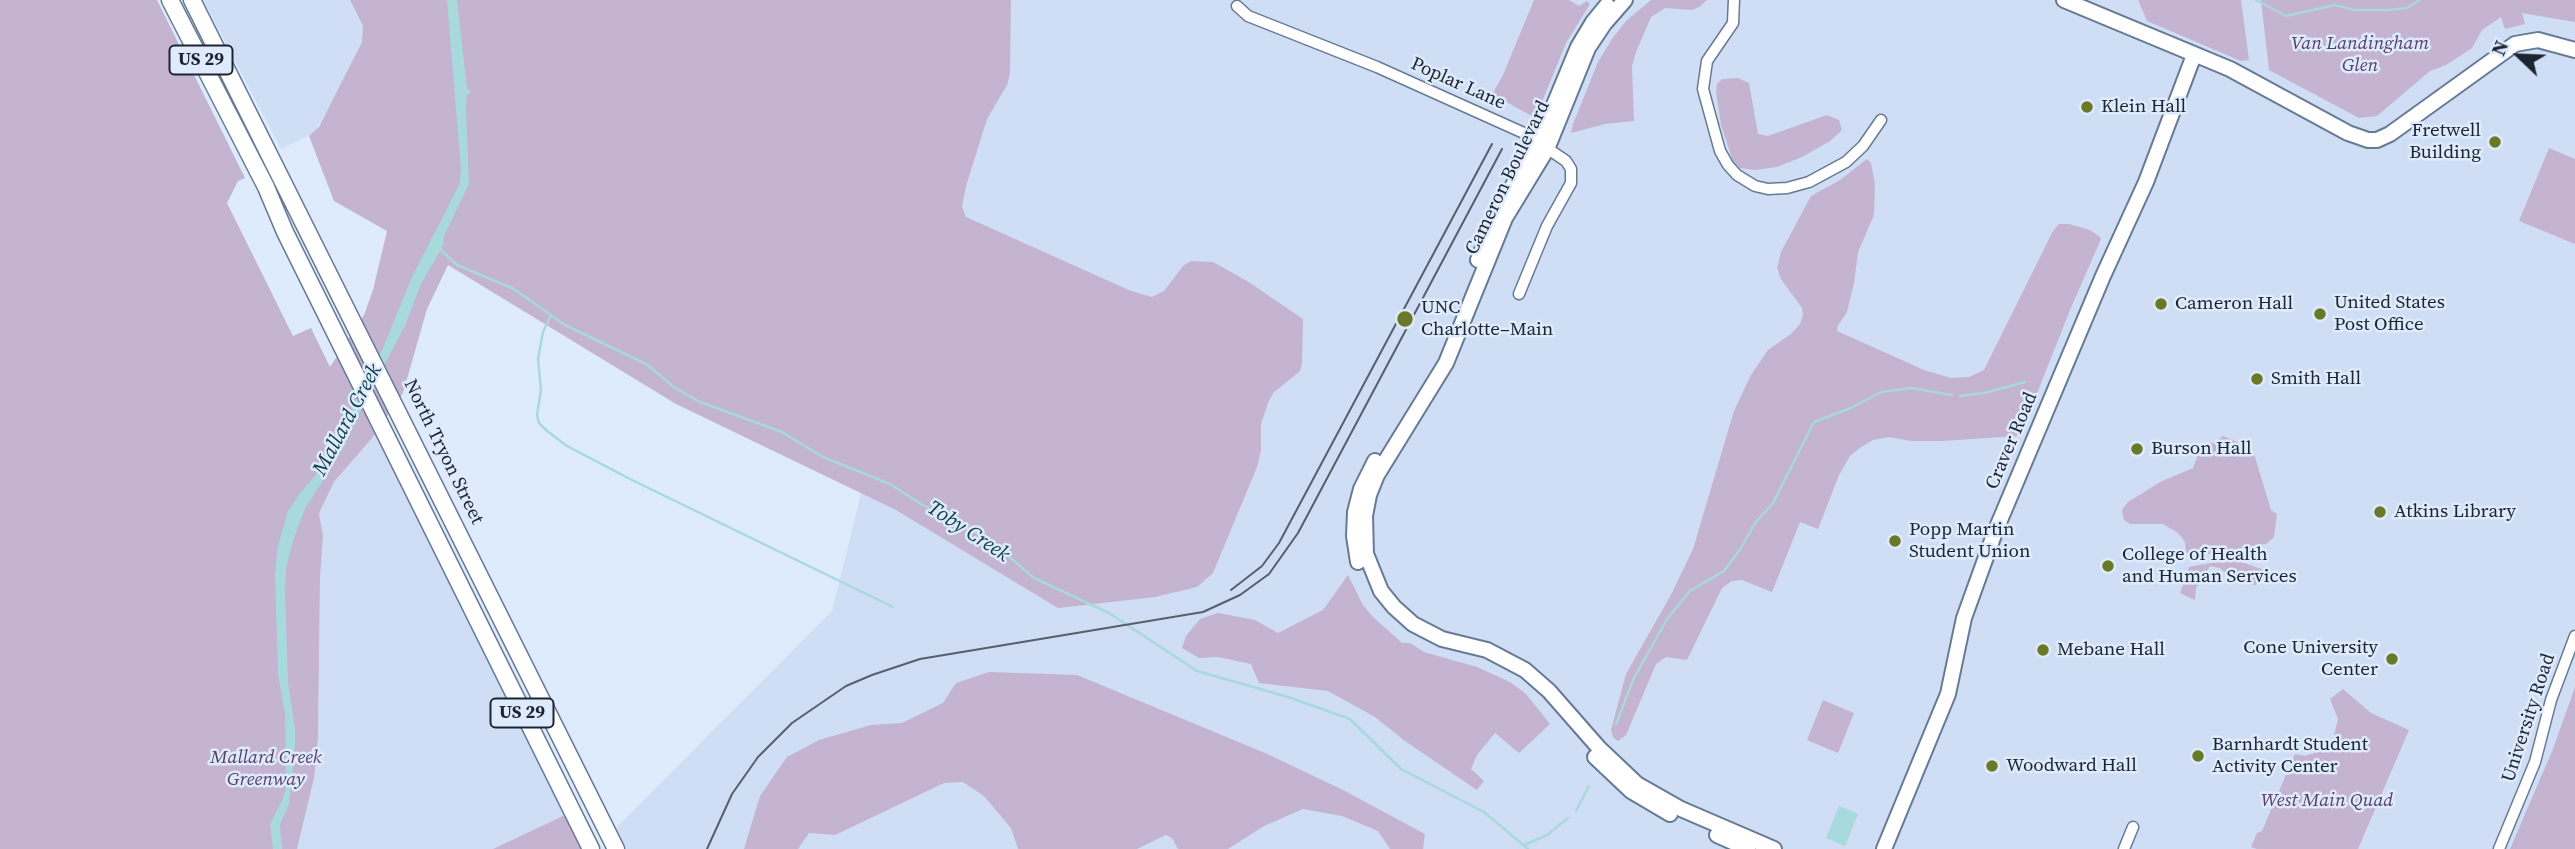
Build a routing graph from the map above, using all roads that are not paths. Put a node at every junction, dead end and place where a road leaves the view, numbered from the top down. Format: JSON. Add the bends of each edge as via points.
{"nodes":[{"id":1,"x":170,"y":0,"type":"edge"},
{"id":2,"x":175,"y":0,"type":"edge"},
{"id":3,"x":192,"y":0,"type":"edge"},
{"id":4,"x":1612,"y":0,"type":"edge"},
{"id":5,"x":1625,"y":0,"type":"edge"},
{"id":6,"x":1734,"y":0,"type":"edge"},
{"id":7,"x":2064,"y":0,"type":"edge"},
{"id":8,"x":1237,"y":6,"type":"dead end"},
{"id":9,"x":2552,"y":44,"type":"junction"},
{"id":10,"x":2575,"y":50,"type":"edge"},
{"id":11,"x":2194,"y":55,"type":"junction"},
{"id":12,"x":2575,"y":57,"type":"edge"},
{"id":13,"x":242,"y":95,"type":"junction"},
{"id":14,"x":232,"y":120,"type":"junction"},
{"id":15,"x":1881,"y":120,"type":"dead end"},
{"id":16,"x":1543,"y":145,"type":"junction"},
{"id":17,"x":322,"y":257,"type":"junction"},
{"id":18,"x":1519,"y":294,"type":"dead end"},
{"id":19,"x":1435,"y":373,"type":"junction"},
{"id":20,"x":2575,"y":636,"type":"edge"},
{"id":21,"x":2133,"y":827,"type":"dead end"},
{"id":22,"x":591,"y":849,"type":"edge"},
{"id":23,"x":616,"y":849,"type":"edge"},
{"id":24,"x":1748,"y":849,"type":"edge"},
{"id":25,"x":1774,"y":849,"type":"edge"},
{"id":26,"x":1884,"y":849,"type":"edge"},
{"id":27,"x":2124,"y":849,"type":"edge"},
{"id":28,"x":2499,"y":849,"type":"edge"}],
"edges":[{"from":1,"to":14,"type":"main road","number":"US 29"},
{"from":2,"to":13,"type":"main road","via":[[203,38],[229,91],[234,97]]},
{"from":3,"to":13,"type":"main road","name":"North Tryon Street","number":"US 29"},
{"from":4,"to":16,"type":"street","name":"Cameron Boulevard","via":[[1578,47]]},
{"from":5,"to":16,"type":"street","name":"Cameron Boulevard","via":[[1588,48]]},
{"from":6,"to":15,"type":"street","via":[[1733,23],[1707,61],[1703,89],[1720,151],[1737,175],[1768,189],[1809,182],[1846,162]]},
{"from":7,"to":11,"type":"street"},
{"from":8,"to":16,"type":"street","name":"Poplar Lane","via":[[1248,16],[1400,77]]},
{"from":9,"to":10,"type":"street"},
{"from":9,"to":11,"type":"street","via":[[2532,40],[2509,47],[2390,134],[2373,140],[2348,133],[2266,87]]},
{"from":9,"to":12,"type":"street"},
{"from":11,"to":26,"type":"street","name":"Craver Road","via":[[2146,182],[1994,531],[1964,618],[1948,695]]},
{"from":13,"to":17,"type":"main road","name":"North Tryon Street","number":"US 29"},
{"from":14,"to":17,"type":"main road","via":[[242,120],[296,222]]},
{"from":14,"to":22,"type":"main road","number":"US 29"},
{"from":16,"to":18,"type":"street","name":"Poplar Lane","via":[[1570,165],[1572,178]]},
{"from":16,"to":19,"type":"street","name":"Cameron Boulevard"},
{"from":17,"to":23,"type":"main road","name":"North Tryon Street","number":"US 29"},
{"from":19,"to":24,"type":"street","name":"Cameron Boulevard","via":[[1368,472],[1358,497],[1355,545],[1377,601],[1398,624],[1422,640],[1483,659],[1523,680],[1631,791]]},
{"from":19,"to":25,"type":"street","name":"Cameron Boulevard","via":[[1367,501],[1366,554],[1384,595],[1402,616],[1423,630],[1487,650],[1531,674],[1637,784],[1681,809]]},
{"from":20,"to":28,"type":"street","name":"University Road","via":[[2551,700],[2535,762]]},
{"from":21,"to":27,"type":"street"}]}
